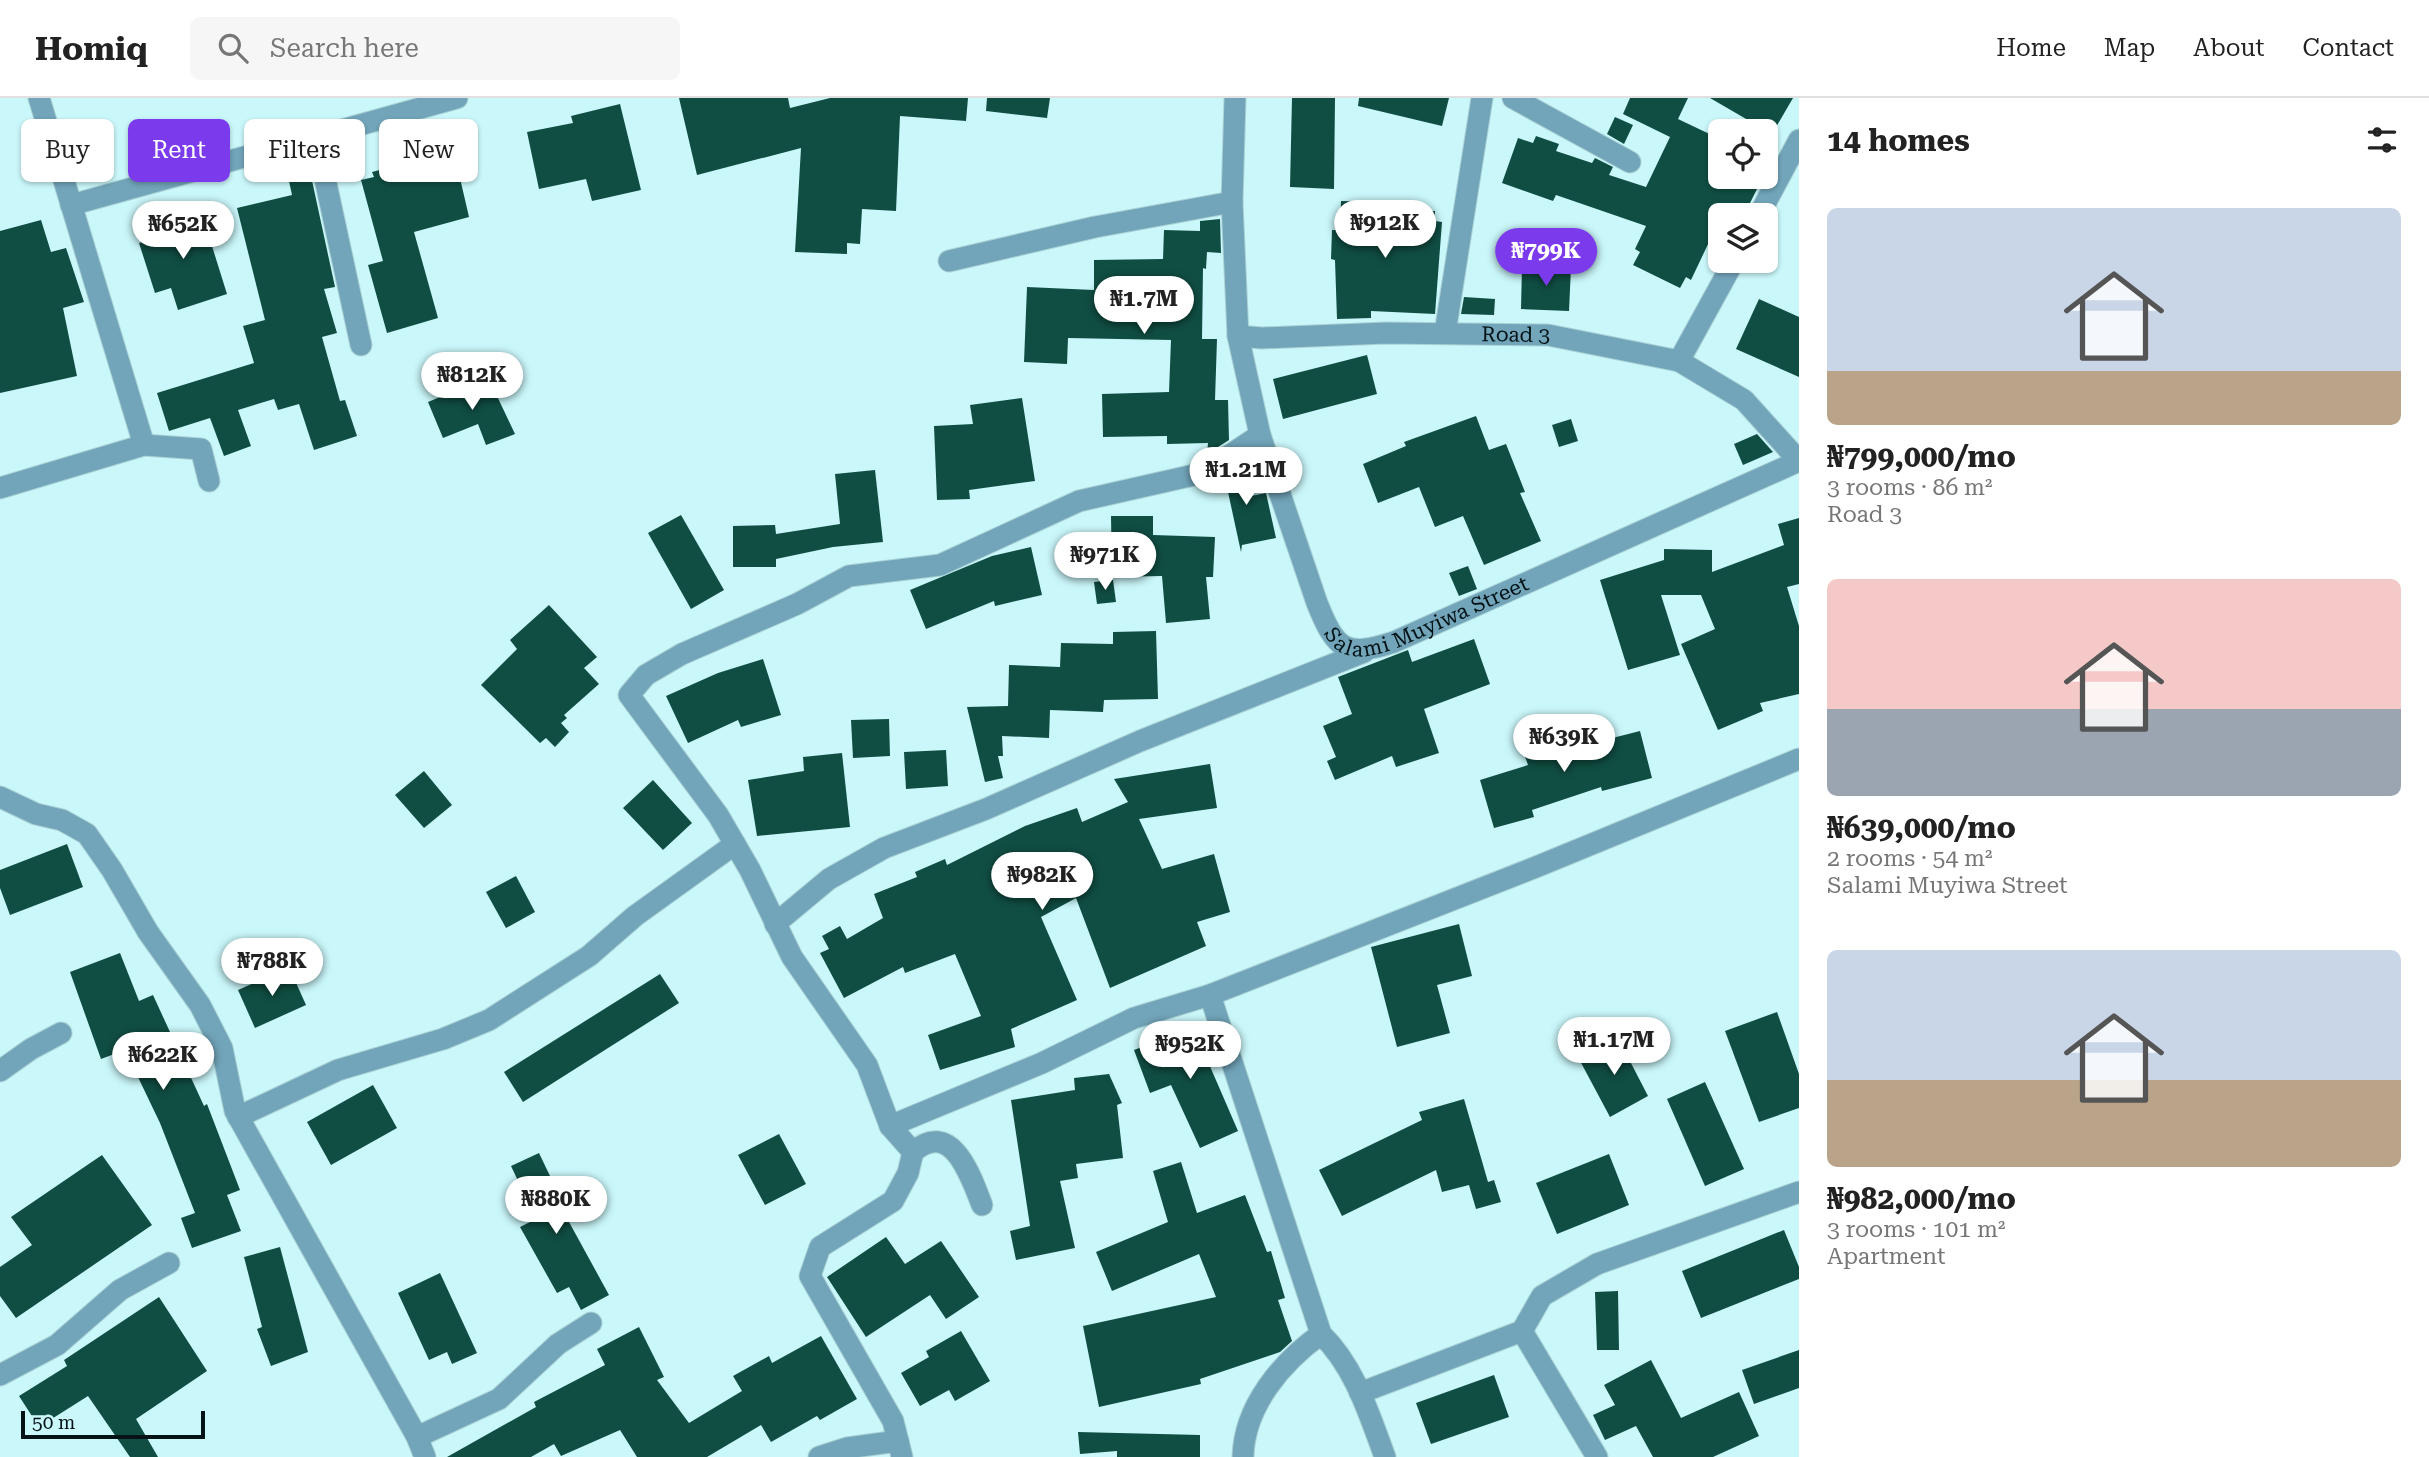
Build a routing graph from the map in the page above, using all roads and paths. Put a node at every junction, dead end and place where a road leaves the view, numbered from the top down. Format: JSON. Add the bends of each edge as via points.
{"nodes":[{"id":1,"x":38,"y":98,"type":"edge"},
{"id":2,"x":457,"y":98,"type":"edge"},
{"id":3,"x":1235,"y":98,"type":"edge"},
{"id":4,"x":1482,"y":98,"type":"edge"},
{"id":5,"x":1513,"y":98,"type":"edge"},
{"id":6,"x":365,"y":123,"type":"edge"},
{"id":7,"x":1799,"y":140,"type":"edge"},
{"id":8,"x":244,"y":157,"type":"edge"},
{"id":9,"x":1630,"y":162,"type":"dead end"},
{"id":10,"x":326,"y":182,"type":"edge"},
{"id":11,"x":1232,"y":202,"type":"junction"},
{"id":12,"x":1765,"y":203,"type":"edge"},
{"id":13,"x":71,"y":205,"type":"junction"},
{"id":14,"x":949,"y":261,"type":"dead end"},
{"id":15,"x":1727,"y":273,"type":"edge"},
{"id":16,"x":1445,"y":334,"type":"junction"},
{"id":17,"x":1238,"y":336,"type":"junction"},
{"id":18,"x":361,"y":345,"type":"dead end"},
{"id":19,"x":1679,"y":361,"type":"junction"},
{"id":20,"x":1260,"y":435,"type":"junction"},
{"id":21,"x":144,"y":445,"type":"junction"},
{"id":22,"x":1799,"y":461,"type":"edge"},
{"id":23,"x":209,"y":481,"type":"dead end"},
{"id":24,"x":0,"y":488,"type":"edge"},
{"id":25,"x":1364,"y":652,"type":"junction"},
{"id":26,"x":1799,"y":759,"type":"edge"},
{"id":27,"x":0,"y":797,"type":"edge"},
{"id":28,"x":735,"y":844,"type":"junction"},
{"id":29,"x":775,"y":923,"type":"junction"},
{"id":30,"x":1210,"y":995,"type":"junction"},
{"id":31,"x":61,"y":1033,"type":"dead end"},
{"id":32,"x":0,"y":1071,"type":"edge"},
{"id":33,"x":238,"y":1117,"type":"junction"},
{"id":34,"x":890,"y":1126,"type":"junction"},
{"id":35,"x":914,"y":1152,"type":"junction"},
{"id":36,"x":1799,"y":1192,"type":"edge"},
{"id":37,"x":982,"y":1205,"type":"dead end"},
{"id":38,"x":169,"y":1263,"type":"dead end"},
{"id":39,"x":591,"y":1323,"type":"dead end"},
{"id":40,"x":1522,"y":1331,"type":"junction"},
{"id":41,"x":1321,"y":1334,"type":"junction"},
{"id":42,"x":0,"y":1375,"type":"edge"},
{"id":43,"x":1360,"y":1393,"type":"junction"},
{"id":44,"x":417,"y":1437,"type":"junction"},
{"id":45,"x":900,"y":1449,"type":"edge"},
{"id":46,"x":425,"y":1457,"type":"edge"},
{"id":47,"x":819,"y":1457,"type":"edge"},
{"id":48,"x":1243,"y":1457,"type":"edge"},
{"id":49,"x":1385,"y":1457,"type":"edge"},
{"id":50,"x":1597,"y":1457,"type":"edge"}],
"edges":[{"from":1,"to":13,"type":"street"},
{"from":2,"to":6,"type":"street"},
{"from":3,"to":11,"type":"street","name":"Salami Muyiwa Street"},
{"from":4,"to":16,"type":"street"},
{"from":5,"to":9,"type":"street"},
{"from":7,"to":12,"type":"street"},
{"from":8,"to":13,"type":"street"},
{"from":10,"to":18,"type":"street"},
{"from":11,"to":14,"type":"street"},
{"from":11,"to":17,"type":"street","name":"Salami Muyiwa Street"},
{"from":13,"to":21,"type":"street"},
{"from":15,"to":19,"type":"street"},
{"from":16,"to":17,"type":"street","name":"Road 3"},
{"from":16,"to":19,"type":"street","name":"Road 3","via":[[1548,335]]},
{"from":17,"to":20,"type":"street","name":"Salami Muyiwa Street"},
{"from":19,"to":22,"type":"street","name":"Road 3","via":[[1744,400]]},
{"from":20,"to":25,"type":"street","name":"Salami Muyiwa Street","via":[[1328,629],[1342,647]]},
{"from":20,"to":28,"type":"street","via":[[1203,473],[1079,501],[940,565],[849,576],[646,674],[629,695]]},
{"from":21,"to":23,"type":"street","via":[[201,449]]},
{"from":21,"to":24,"type":"street"},
{"from":22,"to":25,"type":"street","name":"Salami Muyiwa Street"},
{"from":25,"to":29,"type":"street","via":[[884,848],[829,879]]},
{"from":26,"to":30,"type":"street"},
{"from":27,"to":33,"type":"street","via":[[87,834],[200,1005],[222,1048]]},
{"from":28,"to":29,"type":"street"},
{"from":28,"to":33,"type":"street","via":[[635,916],[589,956],[489,1020],[443,1039],[338,1070]]},
{"from":29,"to":34,"type":"street","via":[[808,984],[867,1065]]},
{"from":30,"to":34,"type":"street","via":[[1134,1018],[1042,1063]]},
{"from":30,"to":41,"type":"street"},
{"from":31,"to":32,"type":"street"},
{"from":33,"to":44,"type":"street"},
{"from":34,"to":35,"type":"street"},
{"from":35,"to":37,"type":"street","via":[[923,1144],[952,1147],[963,1160]]},
{"from":35,"to":45,"type":"street","via":[[893,1201],[820,1247],[810,1276],[893,1421]]},
{"from":36,"to":40,"type":"street","via":[[1597,1264],[1542,1296]]},
{"from":38,"to":42,"type":"street","via":[[120,1290],[57,1345]]},
{"from":39,"to":44,"type":"street","via":[[558,1344],[499,1399]]},
{"from":40,"to":43,"type":"street"},
{"from":40,"to":50,"type":"street"},
{"from":41,"to":43,"type":"street","via":[[1339,1351]]},
{"from":41,"to":48,"type":"street","via":[[1297,1352],[1255,1405]]},
{"from":43,"to":49,"type":"street"},
{"from":44,"to":46,"type":"street"},
{"from":45,"to":47,"type":"street","via":[[848,1448]]}]}
